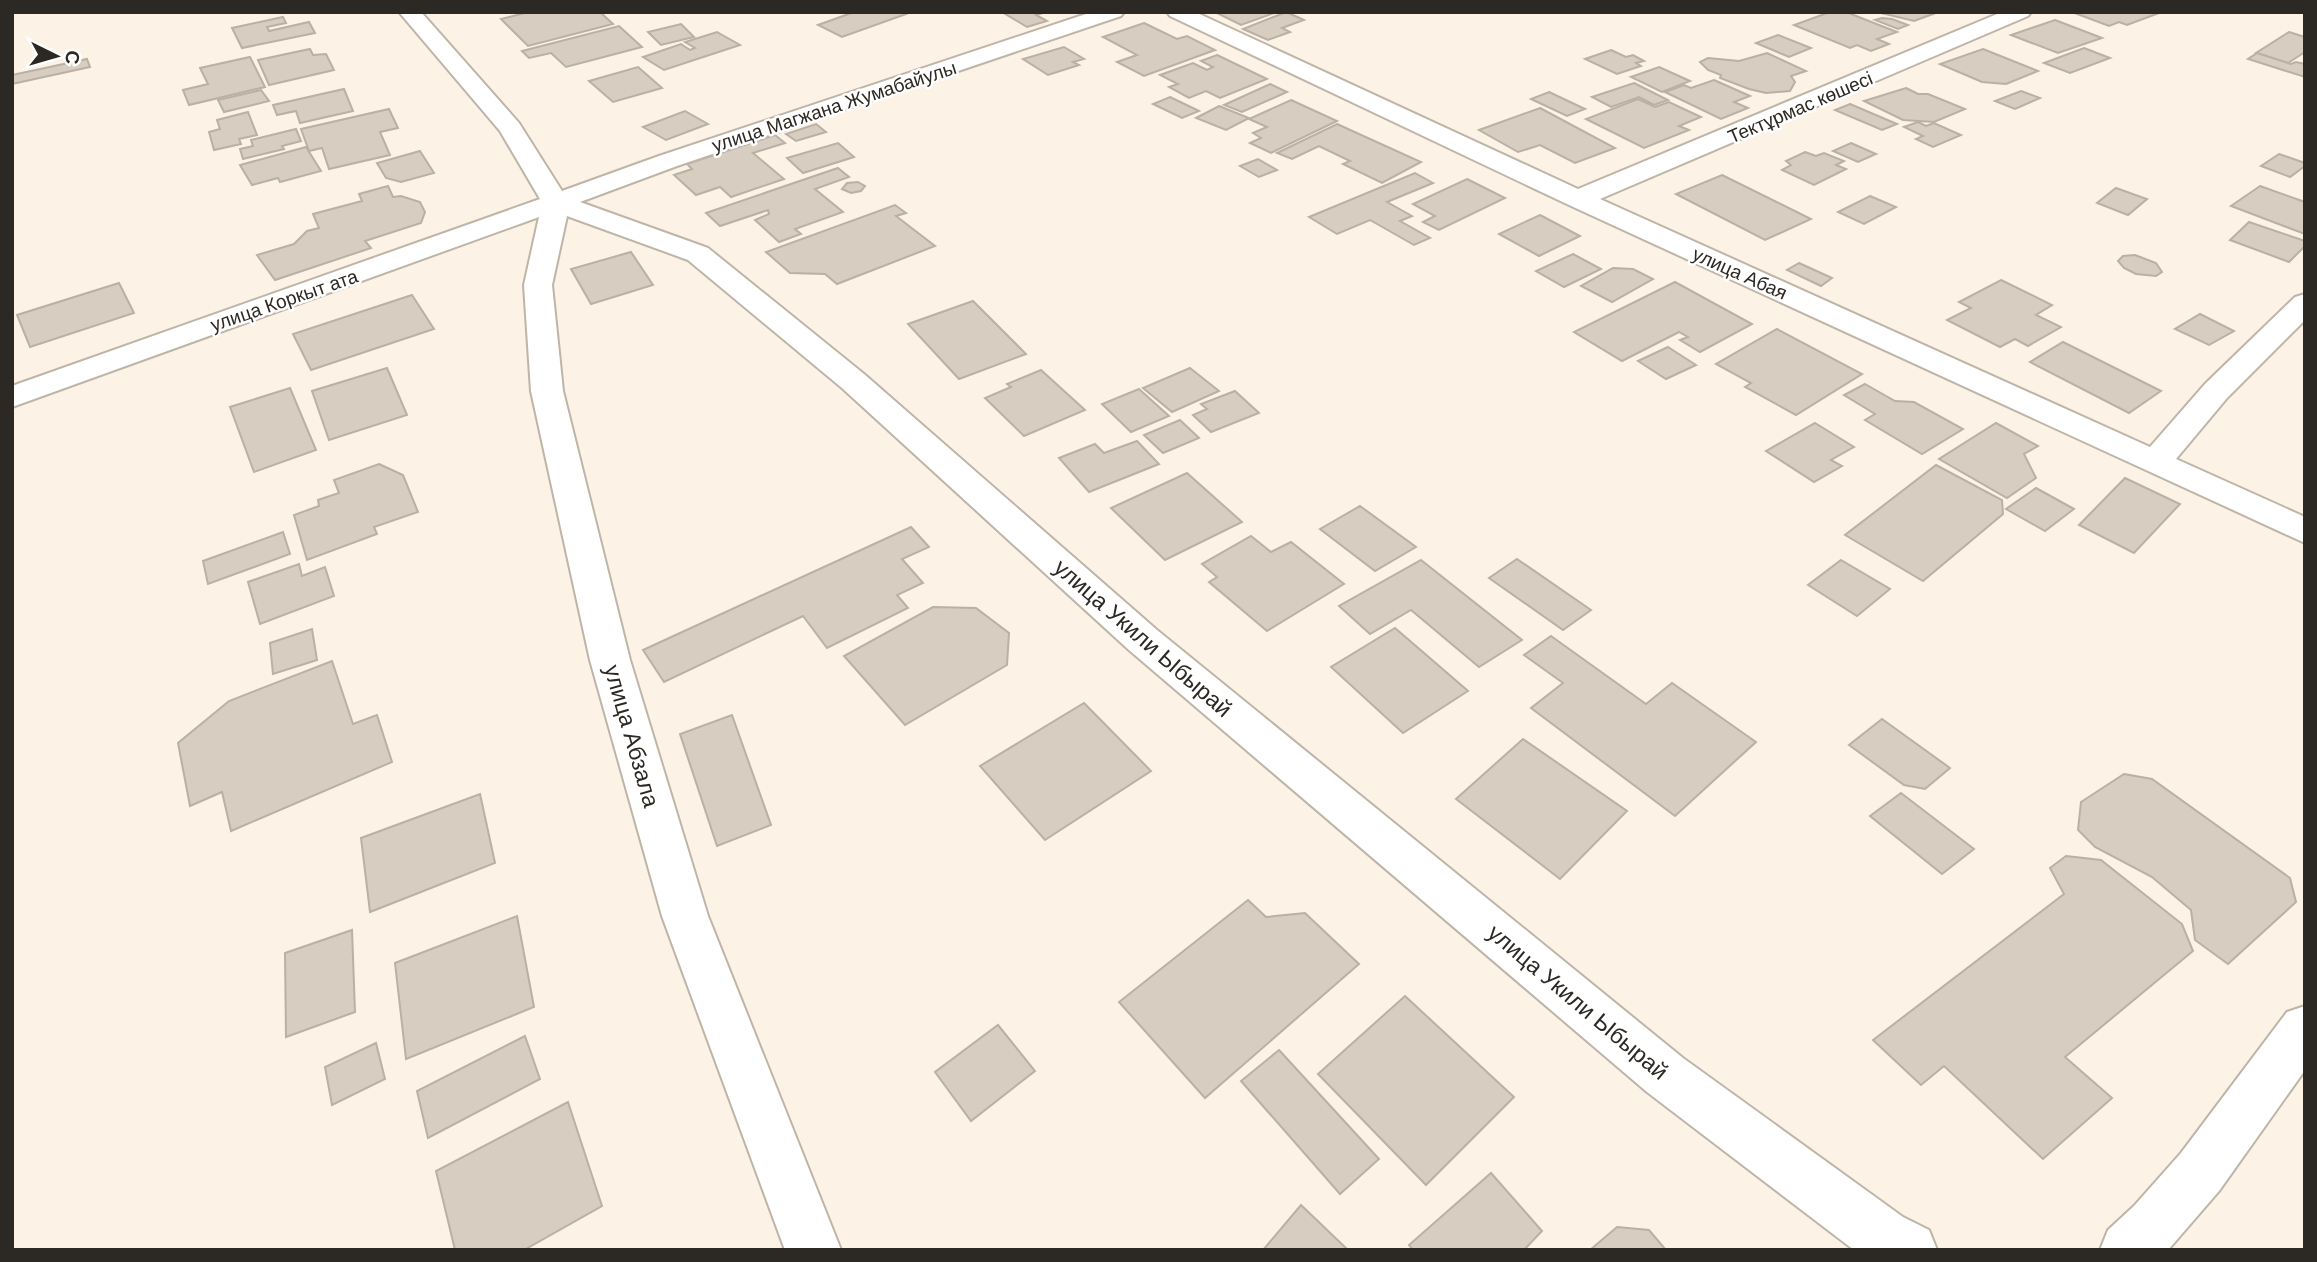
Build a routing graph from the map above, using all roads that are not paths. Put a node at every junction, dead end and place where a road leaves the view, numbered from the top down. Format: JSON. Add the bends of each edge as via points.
{"nodes":[{"id":1,"x":409,"y":12,"type":"edge"},
{"id":2,"x":1114,"y":12,"type":"edge"},
{"id":3,"x":1177,"y":12,"type":"edge"},
{"id":4,"x":2021,"y":12,"type":"edge"},
{"id":5,"x":1578,"y":199,"type":"junction"},
{"id":6,"x":556,"y":203,"type":"junction"},
{"id":7,"x":2305,"y":303,"type":"edge"},
{"id":8,"x":12,"y":397,"type":"edge"},
{"id":9,"x":2155,"y":462,"type":"junction"},
{"id":10,"x":2305,"y":531,"type":"edge"},
{"id":11,"x":2305,"y":1029,"type":"edge"},
{"id":12,"x":813,"y":1250,"type":"edge"},
{"id":13,"x":1909,"y":1250,"type":"edge"},
{"id":14,"x":2128,"y":1250,"type":"edge"}],
"edges":[{"from":1,"to":6,"type":"street","via":[[510,128]]},
{"from":2,"to":6,"type":"street","name":"улица Магжана Жумабайулы","via":[[667,161]]},
{"from":3,"to":5,"type":"street","name":"улица Абая"},
{"from":4,"to":5,"type":"street","name":"Тектұрмас көшесі"},
{"from":5,"to":9,"type":"street","name":"улица Абая"},
{"from":6,"to":8,"type":"street","name":"улица Коркыт ата"},
{"from":6,"to":12,"type":"street","name":"улица Абзала","via":[[537,285],[547,391],[607,646],[685,916]]},
{"from":6,"to":13,"type":"street","name":"улица Укили Ыбырай","via":[[698,254],[853,381],[1143,640],[1665,1074],[1883,1237]]},
{"from":7,"to":9,"type":"street","via":[[2216,391]]},
{"from":9,"to":10,"type":"street","name":"улица Абая"},
{"from":11,"to":14,"type":"street","via":[[2195,1177]]}]}
